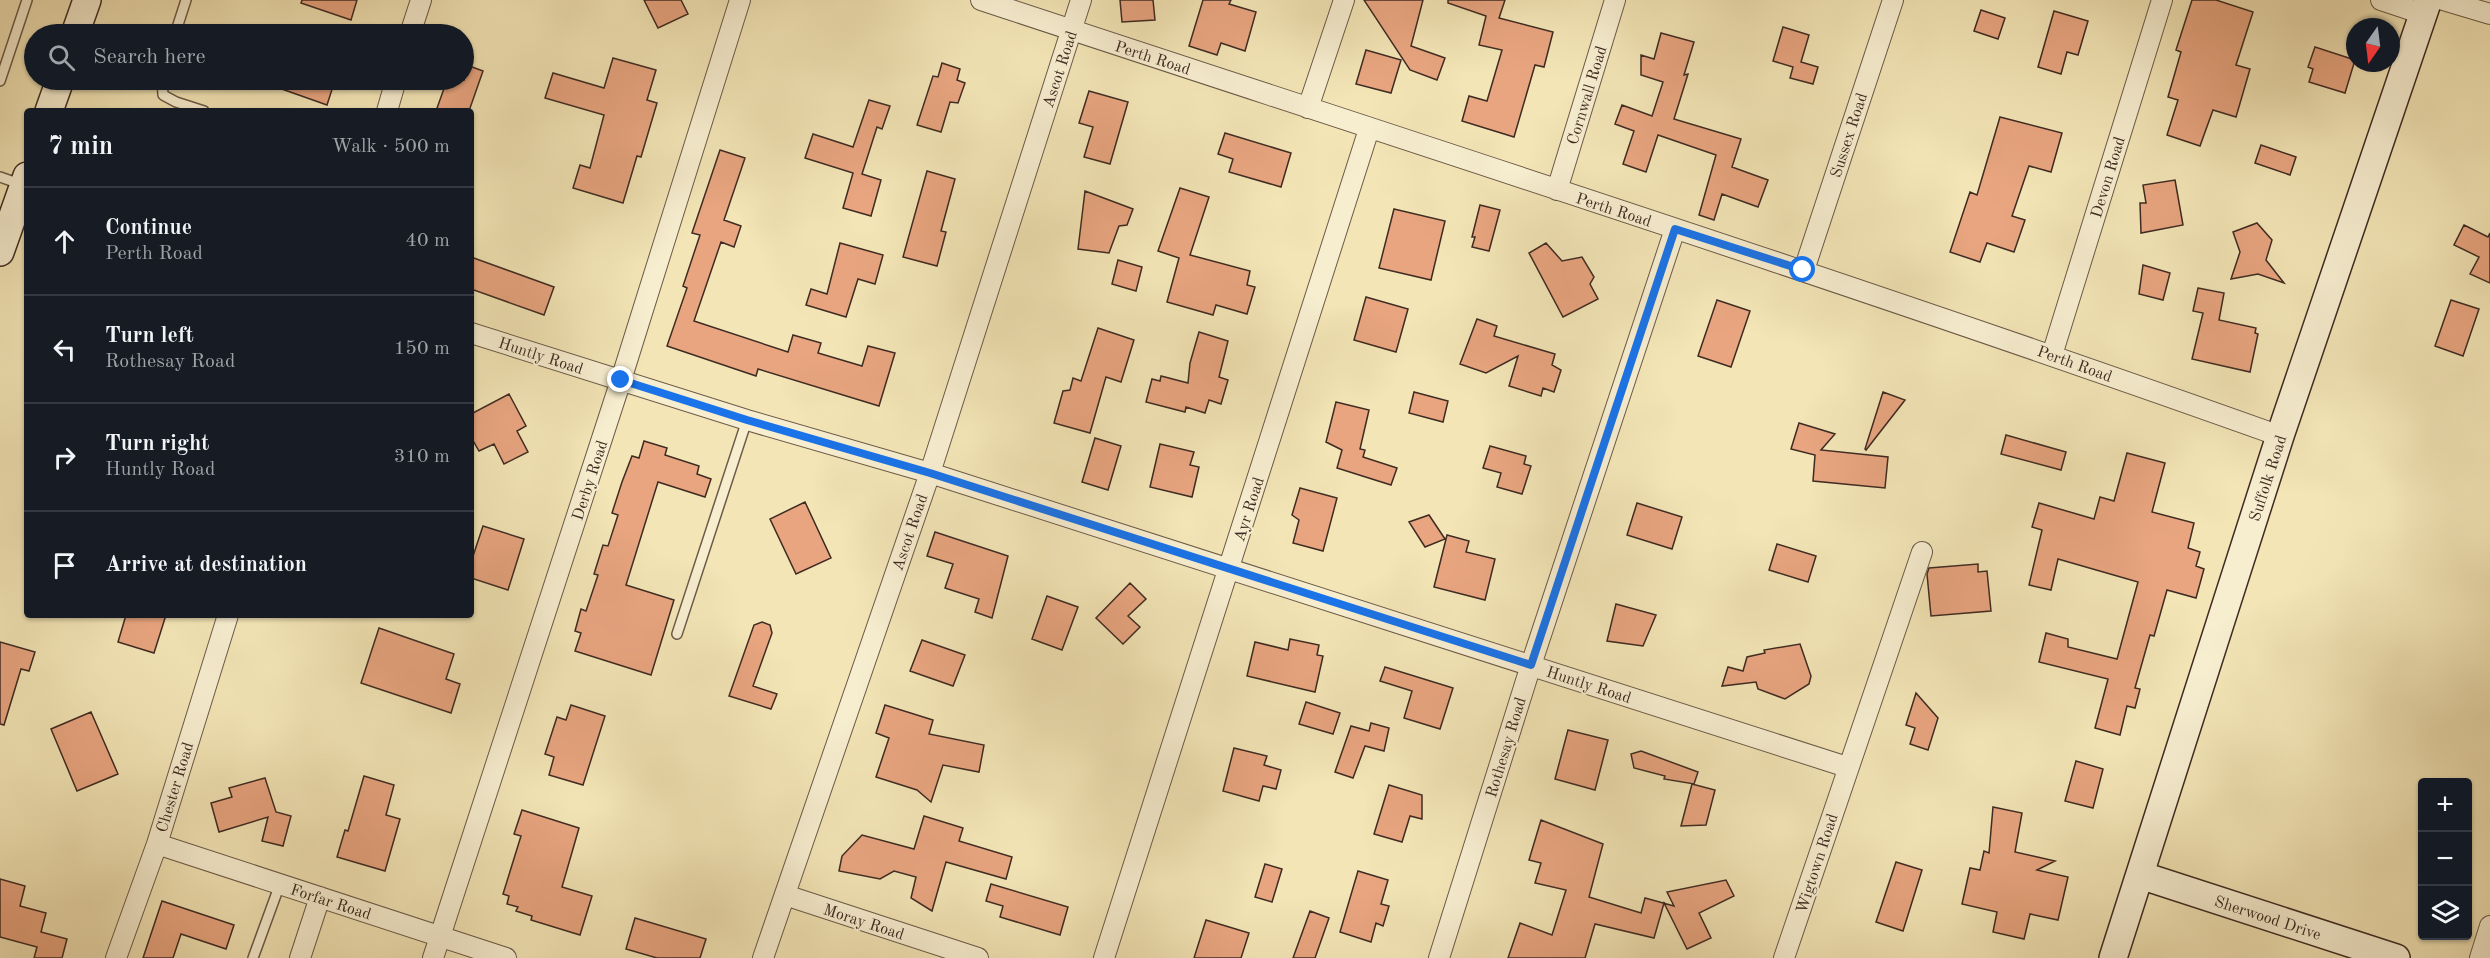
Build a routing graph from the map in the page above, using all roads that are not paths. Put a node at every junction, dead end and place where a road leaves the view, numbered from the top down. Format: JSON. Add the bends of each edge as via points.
{"nodes":[{"id":1,"x":27,"y":0,"type":"edge"},
{"id":2,"x":87,"y":0,"type":"edge"},
{"id":3,"x":186,"y":0,"type":"edge"},
{"id":4,"x":421,"y":0,"type":"edge"},
{"id":5,"x":740,"y":0,"type":"edge"},
{"id":6,"x":981,"y":0,"type":"edge"},
{"id":7,"x":1081,"y":0,"type":"edge"},
{"id":8,"x":1344,"y":0,"type":"edge"},
{"id":9,"x":1615,"y":0,"type":"edge"},
{"id":10,"x":1893,"y":0,"type":"edge"},
{"id":11,"x":2162,"y":0,"type":"edge"},
{"id":12,"x":2381,"y":0,"type":"edge"},
{"id":13,"x":2431,"y":5,"type":"edge"},
{"id":14,"x":2490,"y":14,"type":"edge"},
{"id":15,"x":79,"y":24,"type":"edge"},
{"id":16,"x":178,"y":24,"type":"edge"},
{"id":17,"x":413,"y":24,"type":"edge"},
{"id":18,"x":1071,"y":30,"type":"junction"},
{"id":19,"x":0,"y":81,"type":"edge"},
{"id":20,"x":56,"y":90,"type":"edge"},
{"id":21,"x":163,"y":90,"type":"edge"},
{"id":22,"x":393,"y":90,"type":"edge"},
{"id":23,"x":50,"y":108,"type":"edge"},
{"id":24,"x":195,"y":108,"type":"edge"},
{"id":25,"x":388,"y":108,"type":"edge"},
{"id":26,"x":1308,"y":108,"type":"junction"},
{"id":27,"x":1369,"y":129,"type":"junction"},
{"id":28,"x":20,"y":181,"type":"edge"},
{"id":29,"x":1557,"y":190,"type":"junction"},
{"id":30,"x":1675,"y":229,"type":"junction"},
{"id":31,"x":0,"y":252,"type":"edge"},
{"id":32,"x":1803,"y":270,"type":"junction"},
{"id":33,"x":474,"y":334,"type":"edge"},
{"id":34,"x":2052,"y":355,"type":"junction"},
{"id":35,"x":621,"y":380,"type":"junction"},
{"id":36,"x":747,"y":420,"type":"junction"},
{"id":37,"x":2280,"y":436,"type":"junction"},
{"id":38,"x":930,"y":473,"type":"junction"},
{"id":39,"x":1922,"y":552,"type":"dead end"},
{"id":40,"x":1229,"y":568,"type":"junction"},
{"id":41,"x":227,"y":618,"type":"edge"},
{"id":42,"x":677,"y":634,"type":"dead end"},
{"id":43,"x":1531,"y":665,"type":"junction"},
{"id":44,"x":1847,"y":767,"type":"junction"},
{"id":45,"x":157,"y":844,"type":"junction"},
{"id":46,"x":2140,"y":875,"type":"junction"},
{"id":47,"x":280,"y":884,"type":"junction"},
{"id":48,"x":785,"y":895,"type":"junction"},
{"id":49,"x":321,"y":897,"type":"junction"},
{"id":50,"x":2490,"y":926,"type":"edge"},
{"id":51,"x":440,"y":936,"type":"junction"},
{"id":52,"x":116,"y":958,"type":"edge"},
{"id":53,"x":253,"y":958,"type":"edge"},
{"id":54,"x":300,"y":958,"type":"edge"},
{"id":55,"x":433,"y":958,"type":"edge"},
{"id":56,"x":506,"y":958,"type":"edge"},
{"id":57,"x":763,"y":958,"type":"edge"},
{"id":58,"x":978,"y":958,"type":"edge"},
{"id":59,"x":1104,"y":958,"type":"edge"},
{"id":60,"x":1439,"y":958,"type":"edge"},
{"id":61,"x":1784,"y":958,"type":"edge"},
{"id":62,"x":2113,"y":958,"type":"edge"},
{"id":63,"x":2396,"y":958,"type":"edge"},
{"id":64,"x":2480,"y":958,"type":"edge"}],
"edges":[{"from":1,"to":19,"type":"lane"},
{"from":2,"to":15,"type":"street"},
{"from":3,"to":16,"type":"lane"},
{"from":4,"to":17,"type":"street"},
{"from":5,"to":35,"type":"street","name":"Derby Road"},
{"from":6,"to":18,"type":"street","name":"Perth Road"},
{"from":7,"to":18,"type":"street","name":"Ascot Road"},
{"from":8,"to":26,"type":"street"},
{"from":9,"to":29,"type":"street","name":"Cornwall Road"},
{"from":10,"to":32,"type":"street","name":"Sussex Road"},
{"from":11,"to":34,"type":"street","name":"Devon Road"},
{"from":12,"to":13,"type":"street"},
{"from":13,"to":14,"type":"street"},
{"from":13,"to":37,"type":"street","name":"Suffolk Road"},
{"from":18,"to":26,"type":"street","name":"Perth Road"},
{"from":18,"to":38,"type":"street","name":"Ascot Road"},
{"from":20,"to":23,"type":"street"},
{"from":21,"to":24,"type":"lane","via":[[163,95]]},
{"from":22,"to":25,"type":"street"},
{"from":26,"to":27,"type":"street","name":"Perth Road"},
{"from":27,"to":29,"type":"street","name":"Perth Road"},
{"from":27,"to":40,"type":"street","name":"Ayr Road"},
{"from":28,"to":31,"type":"street"},
{"from":29,"to":30,"type":"street","name":"Perth Road"},
{"from":30,"to":32,"type":"street","name":"Perth Road"},
{"from":30,"to":43,"type":"street","name":"Rothesay Road"},
{"from":32,"to":34,"type":"street","name":"Perth Road"},
{"from":33,"to":35,"type":"street","name":"Huntly Road"},
{"from":34,"to":37,"type":"street","name":"Perth Road"},
{"from":35,"to":36,"type":"street","name":"Huntly Road"},
{"from":35,"to":51,"type":"street","name":"Derby Road"},
{"from":36,"to":38,"type":"street","name":"Huntly Road"},
{"from":36,"to":42,"type":"lane"},
{"from":37,"to":46,"type":"street","name":"Suffolk Road"},
{"from":38,"to":40,"type":"street","name":"Huntly Road"},
{"from":38,"to":48,"type":"street","name":"Ascot Road"},
{"from":39,"to":44,"type":"street","name":"Wigtown Road"},
{"from":40,"to":43,"type":"street","name":"Huntly Road"},
{"from":40,"to":59,"type":"street","name":"Ayr Road"},
{"from":41,"to":45,"type":"street","name":"Chester Road"},
{"from":43,"to":44,"type":"street","name":"Huntly Road"},
{"from":43,"to":60,"type":"street","name":"Rothesay Road"},
{"from":44,"to":61,"type":"street","name":"Wigtown Road"},
{"from":45,"to":47,"type":"street","name":"Forfar Road"},
{"from":45,"to":52,"type":"street","name":"Chester Road"},
{"from":46,"to":62,"type":"street","name":"Suffolk Road"},
{"from":46,"to":63,"type":"street","name":"Sherwood Drive"},
{"from":47,"to":49,"type":"street","name":"Forfar Road"},
{"from":47,"to":53,"type":"lane"},
{"from":48,"to":57,"type":"street","name":"Ascot Road"},
{"from":48,"to":58,"type":"street","name":"Moray Road"},
{"from":49,"to":51,"type":"street","name":"Forfar Road"},
{"from":49,"to":54,"type":"street"},
{"from":50,"to":64,"type":"street"},
{"from":51,"to":55,"type":"street","name":"Derby Road"},
{"from":51,"to":56,"type":"street","name":"Forfar Road"}]}
